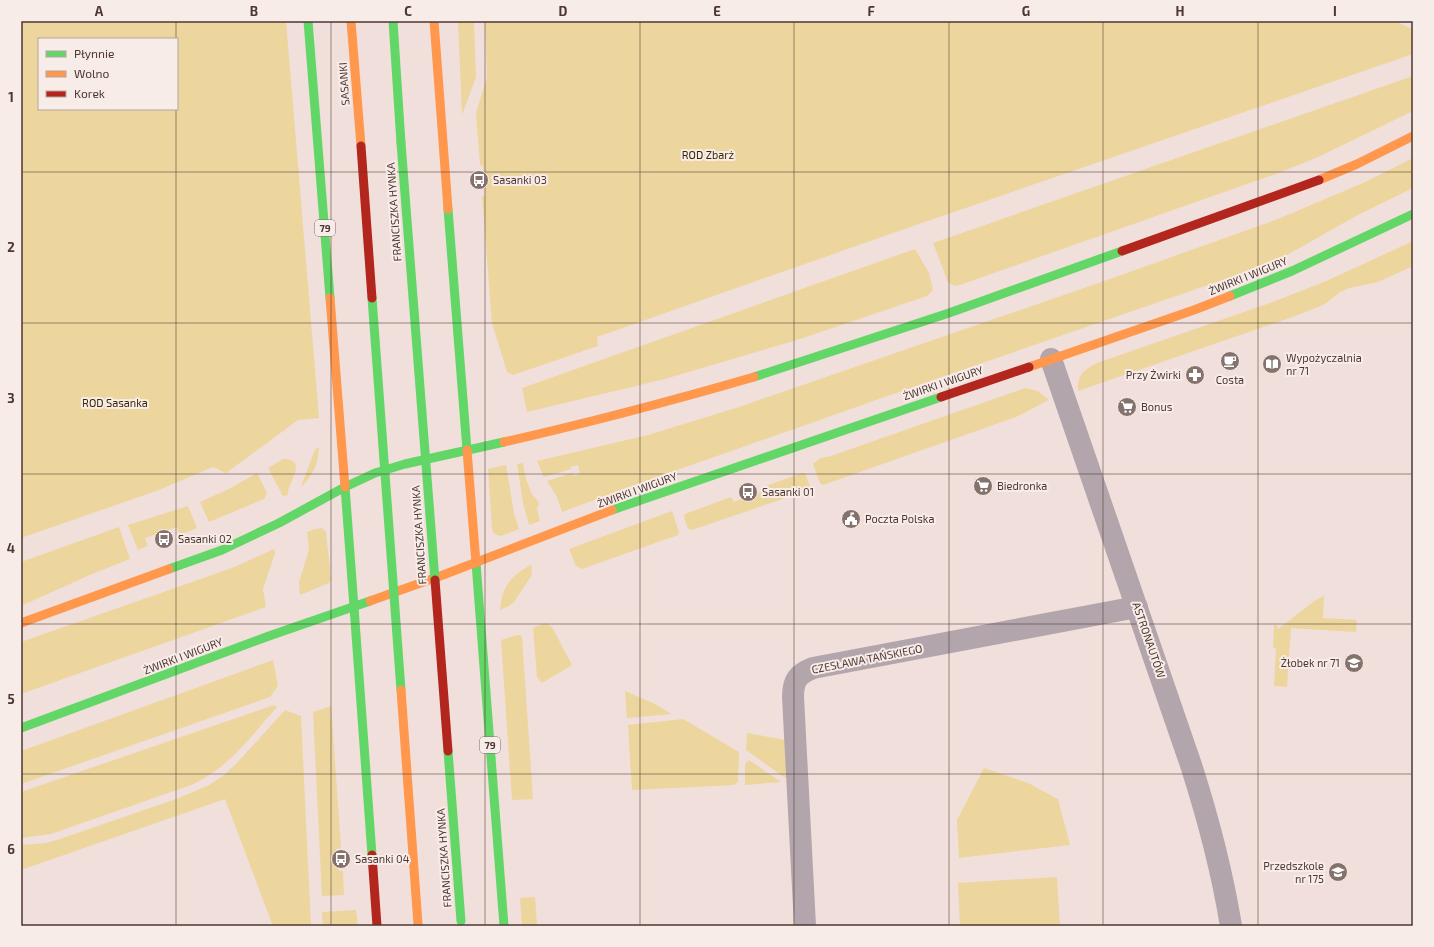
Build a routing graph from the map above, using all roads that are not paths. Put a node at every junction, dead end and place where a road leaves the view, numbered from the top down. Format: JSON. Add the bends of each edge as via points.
{"nodes":[{"id":1,"x":308,"y":21,"type":"edge"},
{"id":2,"x":351,"y":21,"type":"edge"},
{"id":3,"x":392,"y":21,"type":"edge"},
{"id":4,"x":434,"y":21,"type":"edge"},
{"id":5,"x":1413,"y":136,"type":"edge"},
{"id":6,"x":1413,"y":214,"type":"edge"},
{"id":7,"x":1051,"y":359,"type":"junction"},
{"id":8,"x":467,"y":450,"type":"junction"},
{"id":9,"x":345,"y":487,"type":"junction"},
{"id":10,"x":476,"y":563,"type":"junction"},
{"id":11,"x":354,"y":606,"type":"junction"},
{"id":12,"x":1137,"y":607,"type":"junction"},
{"id":13,"x":21,"y":623,"type":"edge"},
{"id":14,"x":21,"y":728,"type":"edge"},
{"id":15,"x":461,"y":923,"type":"edge"},
{"id":16,"x":418,"y":925,"type":"edge"},
{"id":17,"x":377,"y":926,"type":"edge"},
{"id":18,"x":504,"y":926,"type":"edge"},
{"id":19,"x":805,"y":926,"type":"edge"},
{"id":20,"x":1231,"y":926,"type":"edge"}],
"edges":[{"from":1,"to":9,"type":"main road","number":"79"},
{"from":2,"to":16,"type":"main road","name":"SASANKI","bridge":true},
{"from":3,"to":15,"type":"main road","name":"FRANCISZKA HYNKA","bridge":true},
{"from":4,"to":8,"type":"main road","number":"79"},
{"from":5,"to":8,"type":"main road","via":[[1316,181],[956,310],[779,370],[696,394]]},
{"from":6,"to":7,"type":"main road","name":"ŻWIRKI I WIGURY","via":[[1292,271],[1194,310]]},
{"from":7,"to":10,"type":"main road","name":"ŻWIRKI I WIGURY","via":[[629,504]]},
{"from":7,"to":12,"type":"street","name":"ASTRONAUTÓW"},
{"from":8,"to":9,"type":"main road","via":[[390,468]]},
{"from":8,"to":10,"type":"main road","number":"79"},
{"from":9,"to":11,"type":"main road","number":"79"},
{"from":9,"to":13,"type":"main road","via":[[222,550]]},
{"from":10,"to":11,"type":"main road","name":"ŻWIRKI I WIGURY"},
{"from":10,"to":18,"type":"main road","number":"79"},
{"from":11,"to":14,"type":"main road","name":"ŻWIRKI I WIGURY"},
{"from":11,"to":17,"type":"main road","number":"79"},
{"from":12,"to":19,"type":"street","name":"CZESŁAWA TAŃSKIEGO","via":[[813,668],[803,672],[793,688],[793,697]]},
{"from":12,"to":20,"type":"street","name":"ASTRONAUTÓW","via":[[1210,824],[1226,890]]}]}
